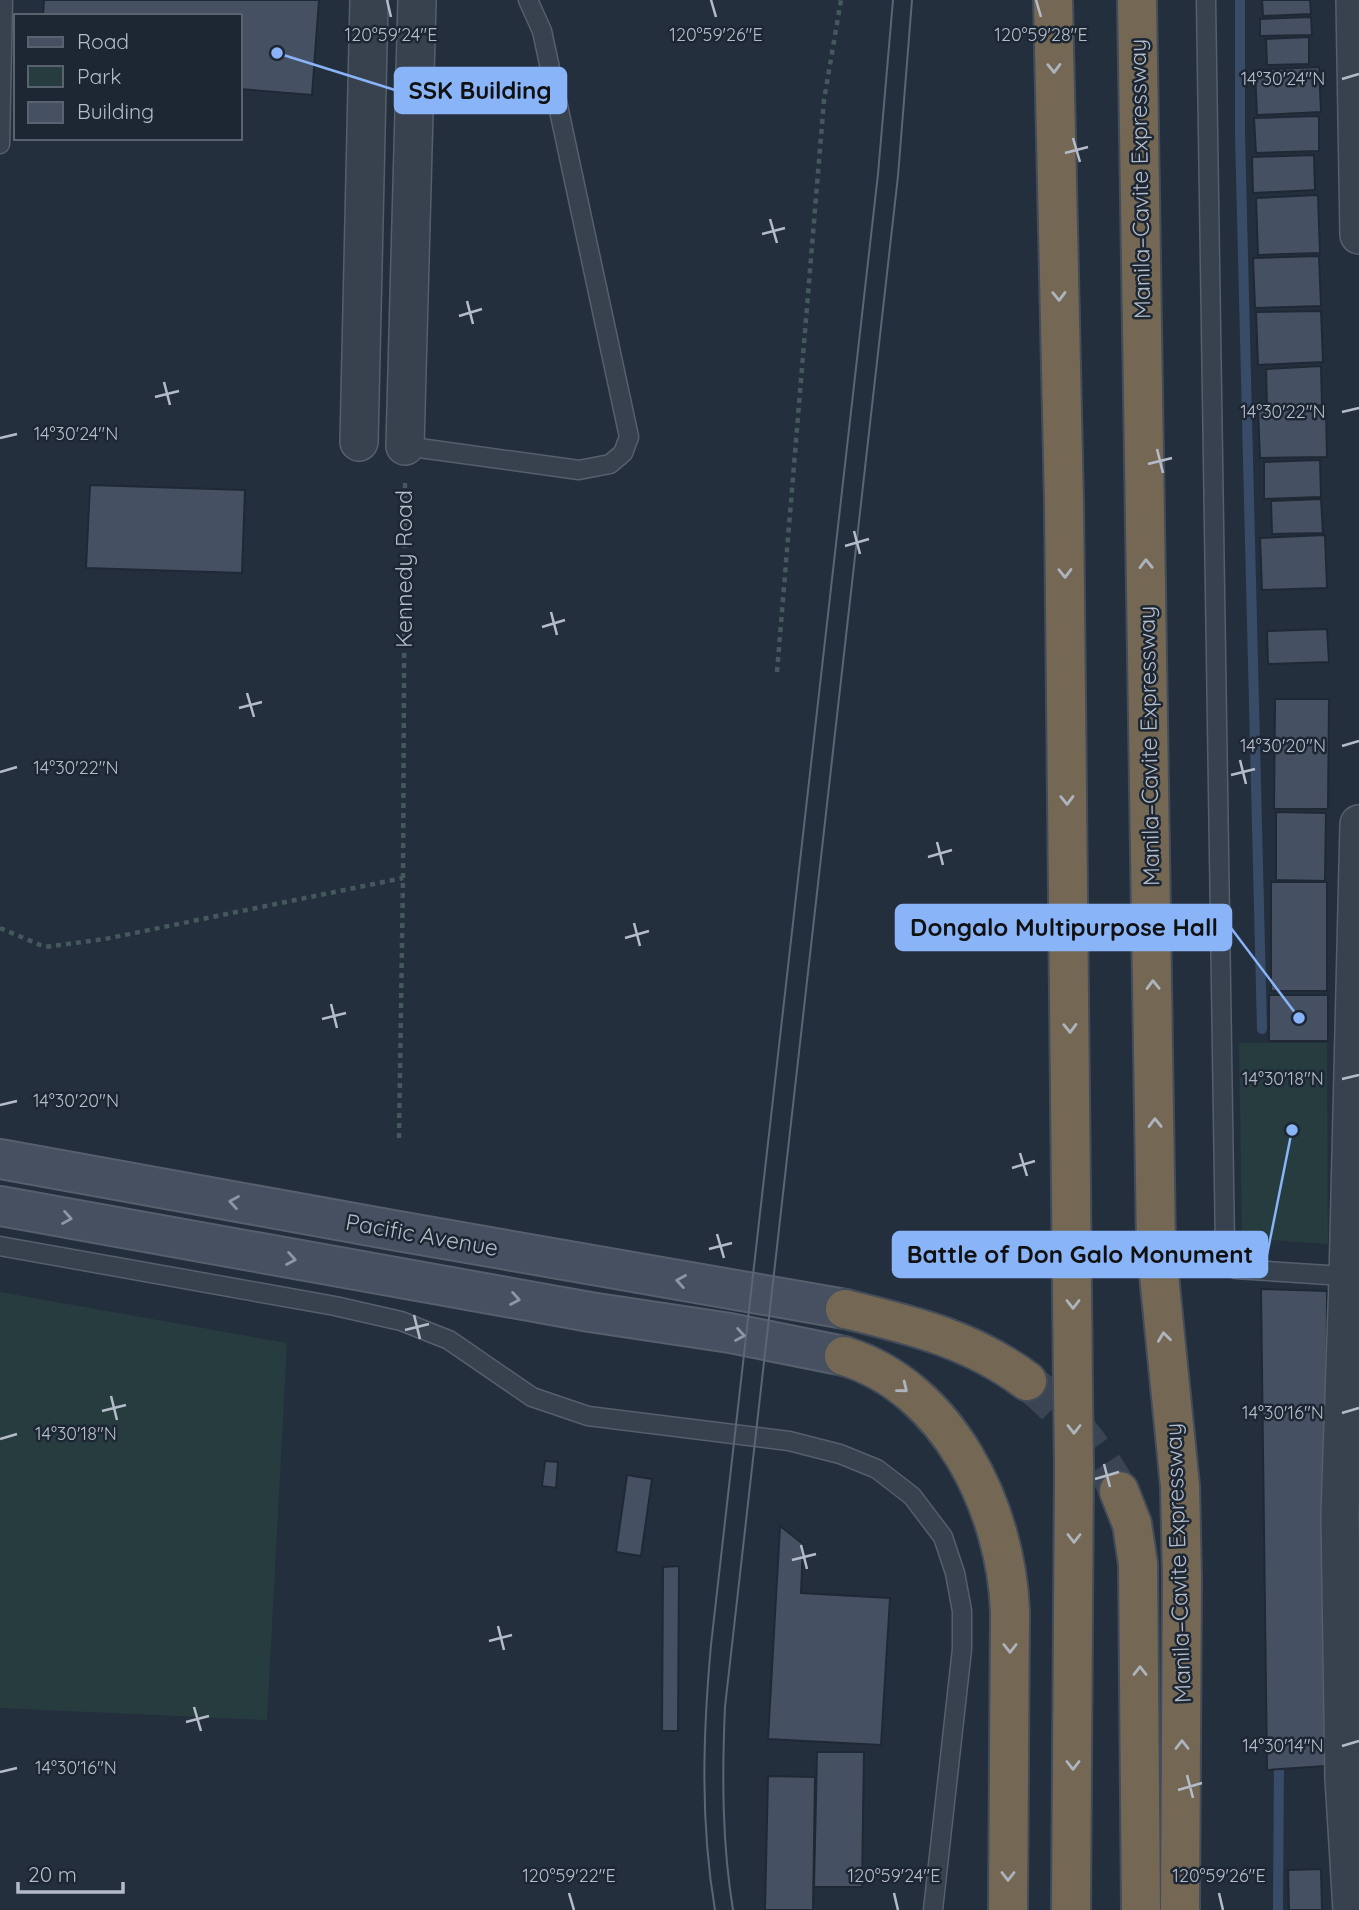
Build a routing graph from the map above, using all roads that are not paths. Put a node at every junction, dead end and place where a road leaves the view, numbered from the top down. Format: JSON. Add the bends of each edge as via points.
{"nodes":[{"id":1,"x":3,"y":0,"type":"edge"},
{"id":2,"x":369,"y":0,"type":"edge"},
{"id":3,"x":417,"y":0,"type":"edge"},
{"id":4,"x":528,"y":0,"type":"edge"},
{"id":5,"x":1053,"y":0,"type":"edge"},
{"id":6,"x":1138,"y":0,"type":"edge"},
{"id":7,"x":1206,"y":0,"type":"edge"},
{"id":8,"x":1355,"y":0,"type":"edge"},
{"id":9,"x":0,"y":144,"type":"edge"},
{"id":10,"x":1359,"y":235,"type":"edge"},
{"id":11,"x":359,"y":442,"type":"dead end"},
{"id":12,"x":405,"y":446,"type":"joint"},
{"id":13,"x":1359,"y":824,"type":"edge"},
{"id":14,"x":1356,"y":1013,"type":"edge"},
{"id":15,"x":0,"y":1158,"type":"edge"},
{"id":16,"x":0,"y":1206,"type":"edge"},
{"id":17,"x":0,"y":1246,"type":"edge"},
{"id":18,"x":1349,"y":1279,"type":"junction"},
{"id":19,"x":845,"y":1309,"type":"joint"},
{"id":20,"x":844,"y":1356,"type":"joint"},
{"id":21,"x":1027,"y":1381,"type":"tunnel mouth"},
{"id":22,"x":1119,"y":1491,"type":"tunnel mouth"},
{"id":23,"x":1350,"y":1593,"type":"edge"},
{"id":24,"x":1350,"y":1645,"type":"edge"},
{"id":25,"x":933,"y":1910,"type":"edge"},
{"id":26,"x":1008,"y":1910,"type":"edge"},
{"id":27,"x":1071,"y":1910,"type":"edge"},
{"id":28,"x":1141,"y":1910,"type":"edge"},
{"id":29,"x":1180,"y":1910,"type":"edge"},
{"id":30,"x":1352,"y":1910,"type":"edge"}],
"edges":[{"from":1,"to":9,"type":"lane"},
{"from":2,"to":11,"type":"street"},
{"from":3,"to":12,"type":"street"},
{"from":4,"to":12,"type":"lane","via":[[542,32],[629,436],[623,453],[610,464],[579,470]]},
{"from":5,"to":27,"type":"highway","one_way":true,"bridge":true,"via":[[1074,1470]]},
{"from":29,"to":6,"type":"highway","name":"Manila–Cavite Expressway","one_way":true,"via":[[1180,1486],[1156,1245]]},
{"from":7,"to":18,"type":"lane","via":[[1225,1247],[1236,1269]]},
{"from":8,"to":10,"type":"street"},
{"from":13,"to":14,"type":"street"},
{"from":14,"to":18,"type":"street"},
{"from":19,"to":15,"type":"main road","name":"Pacific Avenue","one_way":true},
{"from":16,"to":20,"type":"main road","name":"Pacific Avenue","one_way":true},
{"from":17,"to":25,"type":"lane","via":[[401,1321],[449,1340],[533,1398],[588,1416],[789,1441],[877,1469],[912,1496],[943,1537],[962,1611],[962,1649]]},
{"from":18,"to":23,"type":"street","via":[[1340,1515]]},
{"from":19,"to":21,"type":"highway","via":[[941,1334]]},
{"from":20,"to":26,"type":"highway","one_way":true,"via":[[891,1378],[942,1425],[976,1477],[1002,1548],[1010,1611]]},
{"from":28,"to":22,"type":"highway","one_way":true,"via":[[1139,1584],[1136,1544]]},
{"from":23,"to":24,"type":"street"},
{"from":24,"to":30,"type":"street","via":[[1344,1778]]}]}
